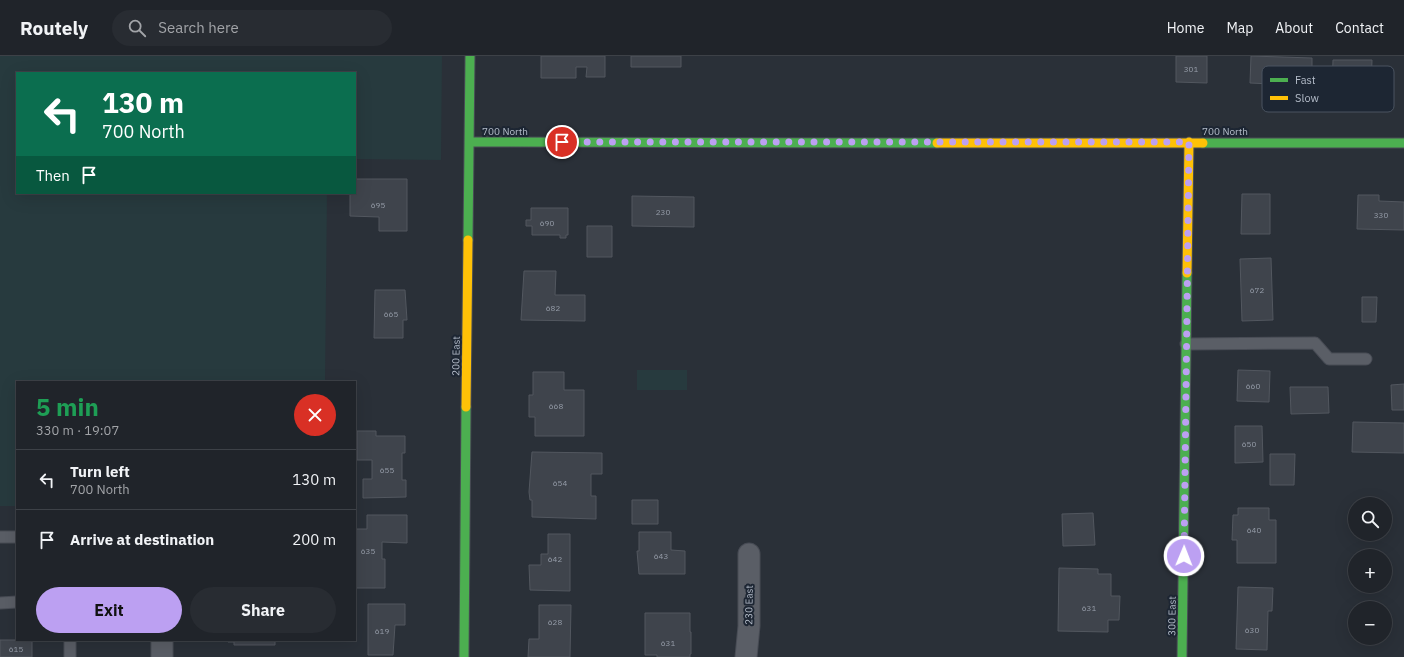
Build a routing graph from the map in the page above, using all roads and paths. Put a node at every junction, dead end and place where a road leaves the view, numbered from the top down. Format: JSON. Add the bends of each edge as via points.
{"nodes":[{"id":1,"x":470,"y":56,"type":"edge"},
{"id":2,"x":469,"y":142,"type":"junction"},
{"id":3,"x":1189,"y":142,"type":"junction"},
{"id":4,"x":1404,"y":143,"type":"edge"},
{"id":5,"x":1186,"y":344,"type":"junction"},
{"id":6,"x":1366,"y":359,"type":"dead end"},
{"id":7,"x":0,"y":537,"type":"edge"},
{"id":8,"x":16,"y":537,"type":"edge"},
{"id":9,"x":749,"y":554,"type":"dead end"},
{"id":10,"x":16,"y":602,"type":"edge"},
{"id":11,"x":0,"y":603,"type":"edge"},
{"id":12,"x":70,"y":641,"type":"edge"},
{"id":13,"x":162,"y":641,"type":"edge"},
{"id":14,"x":70,"y":657,"type":"edge"},
{"id":15,"x":162,"y":657,"type":"edge"},
{"id":16,"x":464,"y":657,"type":"edge"},
{"id":17,"x":746,"y":657,"type":"edge"},
{"id":18,"x":1182,"y":657,"type":"edge"}],
"edges":[{"from":1,"to":2,"type":"street","name":"200 East"},
{"from":2,"to":3,"type":"street","name":"700 North"},
{"from":2,"to":16,"type":"street","name":"200 East"},
{"from":3,"to":4,"type":"street","name":"700 North"},
{"from":3,"to":5,"type":"street","name":"300 East"},
{"from":5,"to":6,"type":"lane","via":[[1315,343],[1328,359]]},
{"from":5,"to":18,"type":"street","name":"300 East"},
{"from":7,"to":8,"type":"lane"},
{"from":9,"to":17,"type":"street","name":"230 East","via":[[749,626]]},
{"from":10,"to":11,"type":"lane"},
{"from":12,"to":14,"type":"lane"},
{"from":13,"to":15,"type":"street"}]}
